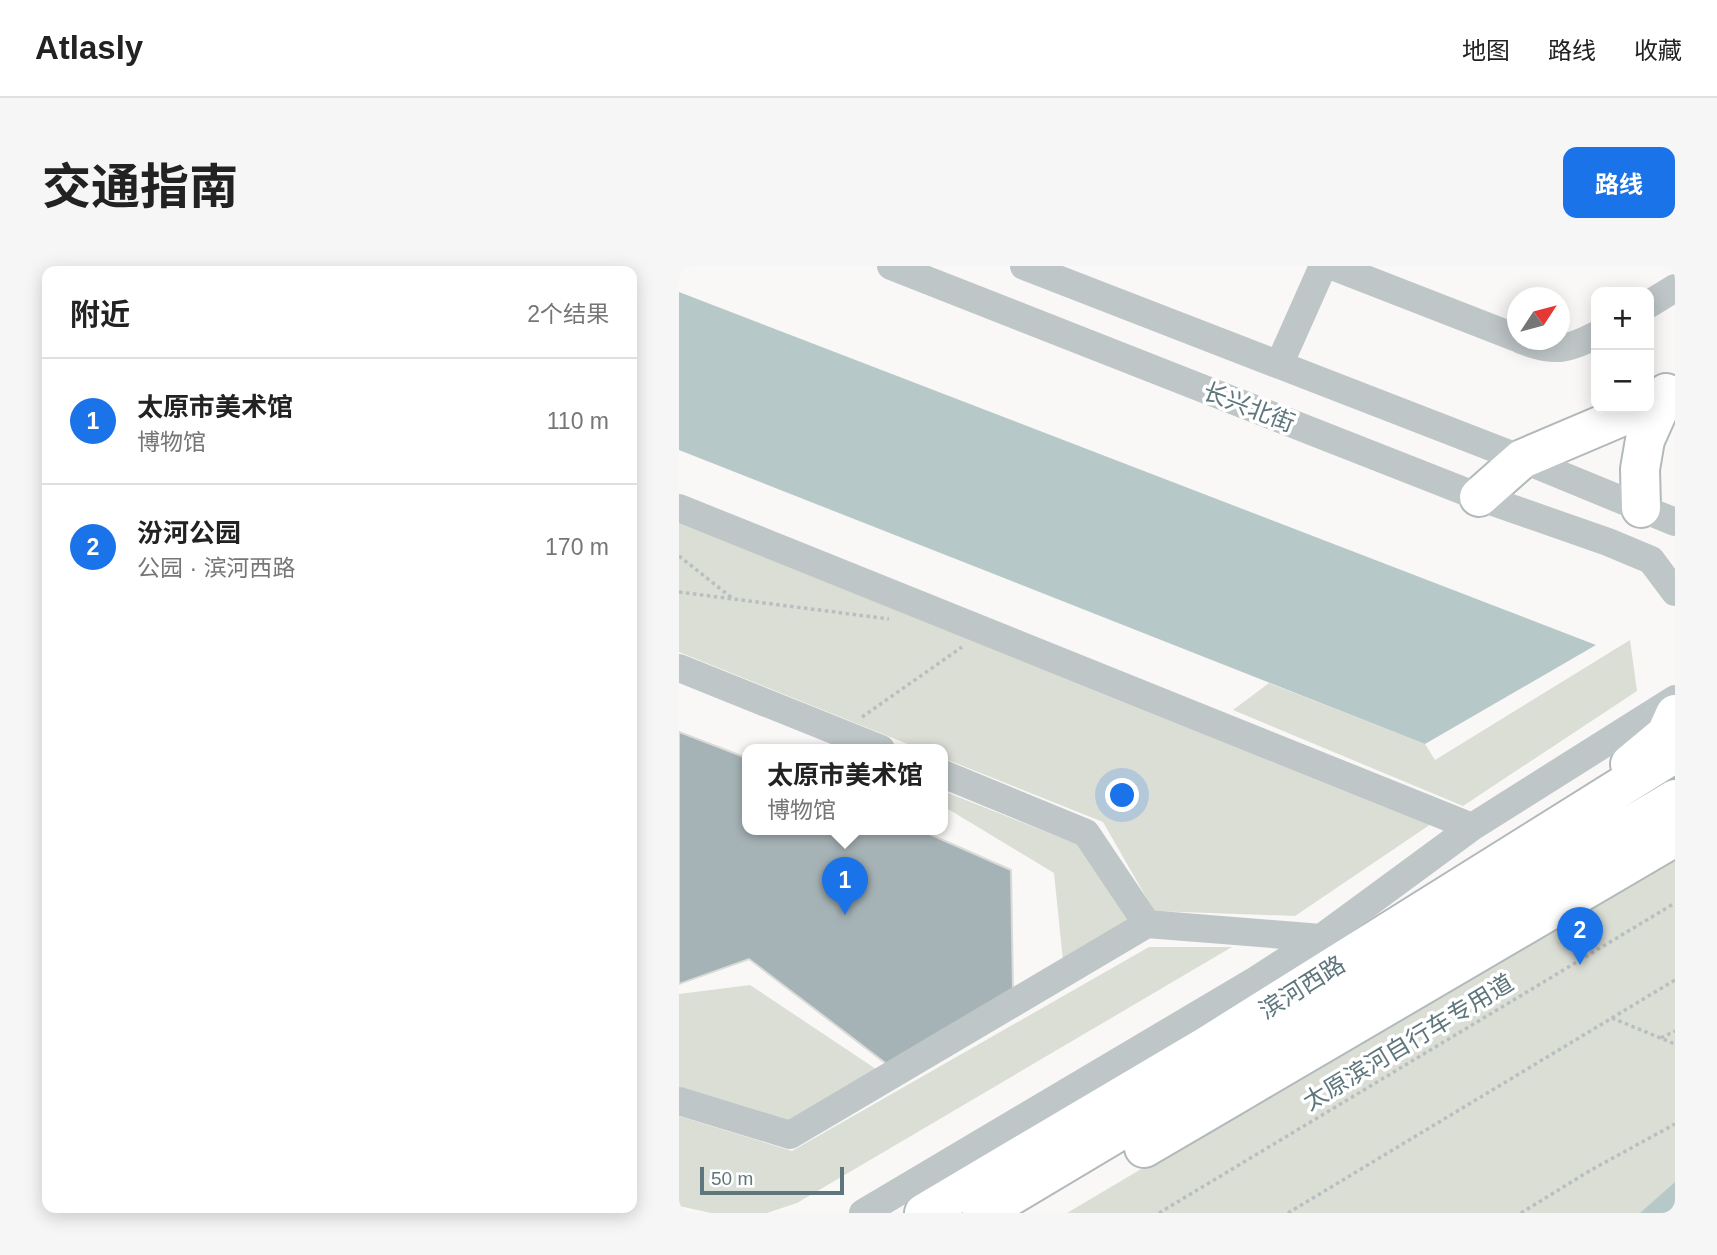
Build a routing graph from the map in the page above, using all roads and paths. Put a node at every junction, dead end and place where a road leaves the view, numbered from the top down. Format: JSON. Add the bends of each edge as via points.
{"nodes":[{"id":1,"x":891,"y":266,"type":"edge"},
{"id":2,"x":1024,"y":266,"type":"edge"},
{"id":3,"x":1323,"y":266,"type":"edge"},
{"id":4,"x":1332,"y":266,"type":"edge"},
{"id":5,"x":1675,"y":288,"type":"edge"},
{"id":6,"x":1654,"y":301,"type":"edge"},
{"id":7,"x":1507,"y":334,"type":"edge"},
{"id":8,"x":1591,"y":338,"type":"edge"},
{"id":9,"x":1570,"y":347,"type":"edge"},
{"id":10,"x":1279,"y":365,"type":"junction"},
{"id":11,"x":1658,"y":398,"type":"edge"},
{"id":12,"x":1523,"y":459,"type":"junction"},
{"id":13,"x":1479,"y":497,"type":"junction"},
{"id":14,"x":679,"y":508,"type":"edge"},
{"id":15,"x":1658,"y":515,"type":"edge"},
{"id":16,"x":679,"y":556,"type":"edge"},
{"id":17,"x":679,"y":592,"type":"edge"},
{"id":18,"x":1675,"y":593,"type":"edge"},
{"id":19,"x":734,"y":599,"type":"junction"},
{"id":20,"x":892,"y":620,"type":"dead end"},
{"id":21,"x":985,"y":632,"type":"junction"},
{"id":22,"x":679,"y":668,"type":"edge"},
{"id":23,"x":1675,"y":699,"type":"edge"},
{"id":24,"x":1675,"y":714,"type":"edge"},
{"id":25,"x":840,"y":732,"type":"junction"},
{"id":26,"x":869,"y":744,"type":"edge"},
{"id":27,"x":1675,"y":753,"type":"edge"},
{"id":28,"x":948,"y":776,"type":"edge"},
{"id":29,"x":1675,"y":799,"type":"edge"},
{"id":30,"x":1472,"y":827,"type":"junction"},
{"id":31,"x":1552,"y":830,"type":"junction"},
{"id":32,"x":1675,"y":837,"type":"edge"},
{"id":33,"x":1675,"y":904,"type":"edge"},
{"id":34,"x":1147,"y":925,"type":"junction"},
{"id":35,"x":1321,"y":938,"type":"junction"},
{"id":36,"x":1489,"y":946,"type":"junction"},
{"id":37,"x":1385,"y":972,"type":"junction"},
{"id":38,"x":1675,"y":980,"type":"edge"},
{"id":39,"x":1612,"y":1018,"type":"junction"},
{"id":40,"x":1300,"y":1024,"type":"junction"},
{"id":41,"x":1675,"y":1031,"type":"edge"},
{"id":42,"x":1661,"y":1038,"type":"junction"},
{"id":43,"x":1675,"y":1044,"type":"edge"},
{"id":44,"x":1238,"y":1093,"type":"junction"},
{"id":45,"x":679,"y":1101,"type":"edge"},
{"id":46,"x":1675,"y":1124,"type":"edge"},
{"id":47,"x":863,"y":1213,"type":"edge"},
{"id":48,"x":924,"y":1213,"type":"edge"},
{"id":49,"x":982,"y":1213,"type":"edge"},
{"id":50,"x":1034,"y":1213,"type":"edge"},
{"id":51,"x":1159,"y":1213,"type":"edge"},
{"id":52,"x":1288,"y":1213,"type":"edge"},
{"id":53,"x":1521,"y":1213,"type":"edge"}],
"edges":[{"from":1,"to":13,"type":"street","name":"长兴北街"},
{"from":2,"to":10,"type":"street","name":"长兴北街"},
{"from":3,"to":10,"type":"street"},
{"from":4,"to":7,"type":"street"},
{"from":5,"to":6,"type":"street"},
{"from":8,"to":9,"type":"street"},
{"from":10,"to":12,"type":"street","name":"长兴北街"},
{"from":11,"to":12,"type":"highway"},
{"from":11,"to":15,"type":"highway","via":[[1640,469]]},
{"from":12,"to":13,"type":"highway"},
{"from":12,"to":15,"type":"street","name":"长兴北街"},
{"from":13,"to":18,"type":"street","name":"长兴北街","via":[[1651,560]]},
{"from":14,"to":21,"type":"street"},
{"from":16,"to":19,"type":"path"},
{"from":17,"to":19,"type":"path"},
{"from":19,"to":20,"type":"path"},
{"from":21,"to":25,"type":"path"},
{"from":21,"to":30,"type":"street"},
{"from":22,"to":25,"type":"street"},
{"from":23,"to":30,"type":"street"},
{"from":24,"to":31,"type":"highway","via":[[1666,734]]},
{"from":25,"to":26,"type":"street"},
{"from":27,"to":31,"type":"highway","name":"滨河西路"},
{"from":28,"to":34,"type":"street","via":[[1086,833]]},
{"from":29,"to":37,"type":"highway","name":"滨河西路"},
{"from":30,"to":35,"type":"street"},
{"from":31,"to":48,"type":"highway","name":"滨河西路","via":[[1208,1045]]},
{"from":32,"to":36,"type":"highway"},
{"from":33,"to":51,"type":"path","name":"太原滨河自行车专用道"},
{"from":34,"to":35,"type":"street"},
{"from":34,"to":45,"type":"street","via":[[790,1135]]},
{"from":35,"to":47,"type":"street"},
{"from":36,"to":37,"type":"highway"},
{"from":36,"to":44,"type":"highway"},
{"from":37,"to":40,"type":"highway","name":"滨河西路"},
{"from":38,"to":39,"type":"path"},
{"from":39,"to":42,"type":"path"},
{"from":39,"to":52,"type":"path"},
{"from":40,"to":44,"type":"highway"},
{"from":40,"to":49,"type":"highway","name":"滨河西路"},
{"from":41,"to":42,"type":"path"},
{"from":42,"to":43,"type":"path"},
{"from":44,"to":50,"type":"highway"},
{"from":46,"to":53,"type":"path"}]}
